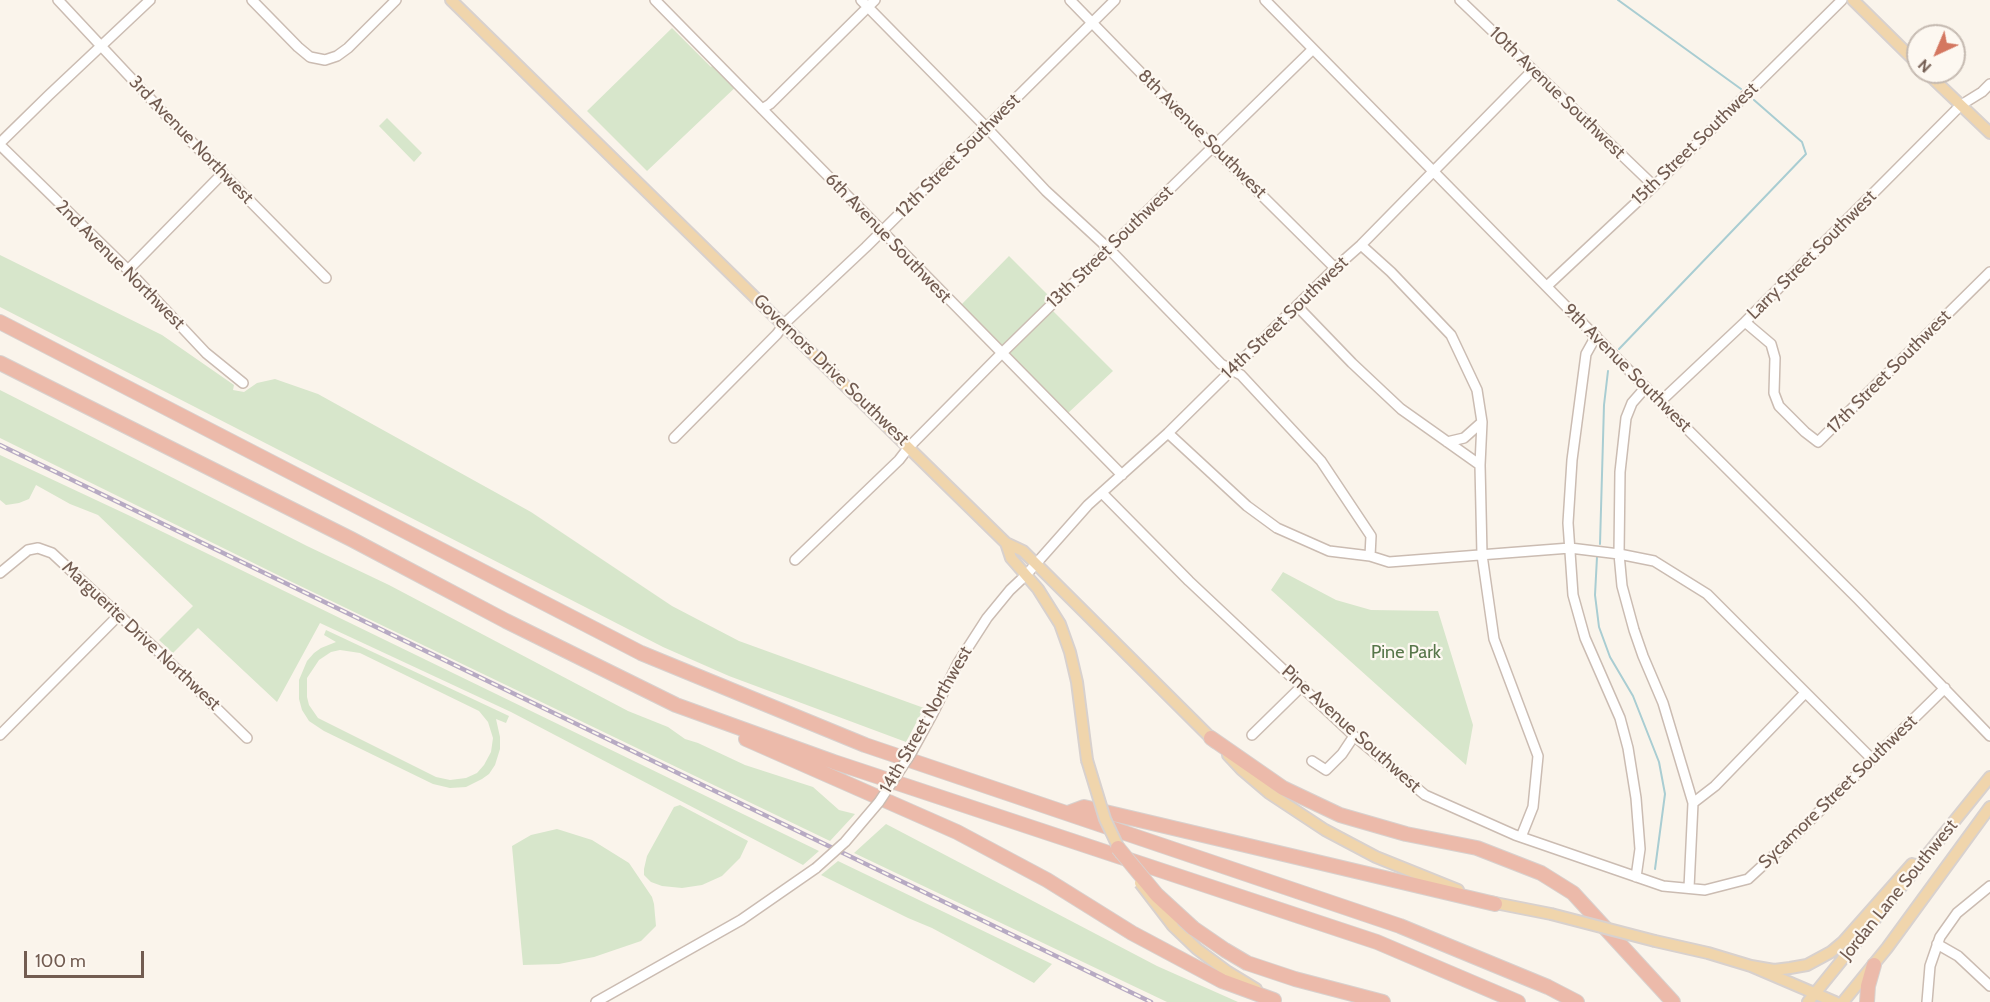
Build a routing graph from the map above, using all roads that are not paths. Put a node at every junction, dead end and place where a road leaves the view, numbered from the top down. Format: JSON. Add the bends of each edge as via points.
{"nodes":[{"id":1,"x":58,"y":0,"type":"edge"},
{"id":2,"x":150,"y":0,"type":"edge"},
{"id":3,"x":252,"y":0,"type":"edge"},
{"id":4,"x":396,"y":0,"type":"edge"},
{"id":5,"x":451,"y":0,"type":"edge"},
{"id":6,"x":655,"y":0,"type":"edge"},
{"id":7,"x":1070,"y":0,"type":"edge"},
{"id":8,"x":1115,"y":0,"type":"edge"},
{"id":9,"x":1265,"y":0,"type":"edge"},
{"id":10,"x":1460,"y":0,"type":"edge"},
{"id":11,"x":1842,"y":0,"type":"edge"},
{"id":12,"x":1853,"y":0,"type":"edge"},
{"id":13,"x":868,"y":2,"type":"edge"},
{"id":14,"x":1093,"y":22,"type":"junction"},
{"id":15,"x":101,"y":46,"type":"junction"},
{"id":16,"x":1313,"y":49,"type":"junction"},
{"id":17,"x":1906,"y":52,"type":"edge"},
{"id":18,"x":1533,"y":70,"type":"junction"},
{"id":19,"x":1939,"y":84,"type":"edge"},
{"id":20,"x":1990,"y":84,"type":"edge"},
{"id":21,"x":1961,"y":105,"type":"junction"},
{"id":22,"x":762,"y":109,"type":"junction"},
{"id":23,"x":987,"y":128,"type":"junction"},
{"id":24,"x":1990,"y":133,"type":"edge"},
{"id":25,"x":0,"y":144,"type":"edge"},
{"id":26,"x":1213,"y":147,"type":"junction"},
{"id":27,"x":1434,"y":171,"type":"junction"},
{"id":28,"x":223,"y":173,"type":"junction"},
{"id":29,"x":1654,"y":186,"type":"junction"},
{"id":30,"x":882,"y":231,"type":"junction"},
{"id":31,"x":1361,"y":245,"type":"junction"},
{"id":32,"x":1108,"y":249,"type":"junction"},
{"id":33,"x":1335,"y":268,"type":"junction"},
{"id":34,"x":128,"y":270,"type":"junction"},
{"id":35,"x":1990,"y":272,"type":"edge"},
{"id":36,"x":327,"y":278,"type":"dead end"},
{"id":37,"x":1547,"y":286,"type":"junction"},
{"id":38,"x":1297,"y":306,"type":"junction"},
{"id":39,"x":0,"y":322,"type":"edge"},
{"id":40,"x":1745,"y":322,"type":"junction"},
{"id":41,"x":784,"y":324,"type":"junction"},
{"id":42,"x":1596,"y":336,"type":"junction"},
{"id":43,"x":1002,"y":353,"type":"junction"},
{"id":44,"x":0,"y":363,"type":"edge"},
{"id":45,"x":1232,"y":370,"type":"junction"},
{"id":46,"x":243,"y":383,"type":"dead end"},
{"id":47,"x":1646,"y":387,"type":"junction"},
{"id":48,"x":1660,"y":402,"type":"junction"},
{"id":49,"x":1482,"y":422,"type":"junction"},
{"id":50,"x":1168,"y":433,"type":"junction"},
{"id":51,"x":674,"y":438,"type":"dead end"},
{"id":52,"x":1447,"y":442,"type":"junction"},
{"id":53,"x":909,"y":447,"type":"junction"},
{"id":54,"x":1480,"y":465,"type":"junction"},
{"id":55,"x":1122,"y":475,"type":"junction"},
{"id":56,"x":1102,"y":493,"type":"junction"},
{"id":57,"x":1006,"y":543,"type":"junction"},
{"id":58,"x":1570,"y":548,"type":"junction"},
{"id":59,"x":1619,"y":554,"type":"junction"},
{"id":60,"x":1482,"y":555,"type":"junction"},
{"id":61,"x":1370,"y":556,"type":"junction"},
{"id":62,"x":795,"y":560,"type":"dead end"},
{"id":63,"x":1035,"y":563,"type":"junction"},
{"id":64,"x":0,"y":573,"type":"edge"},
{"id":65,"x":1026,"y":575,"type":"junction"},
{"id":66,"x":118,"y":616,"type":"junction"},
{"id":67,"x":1302,"y":686,"type":"junction"},
{"id":68,"x":1945,"y":688,"type":"junction"},
{"id":69,"x":1805,"y":693,"type":"junction"},
{"id":70,"x":676,"y":705,"type":"junction"},
{"id":71,"x":0,"y":735,"type":"edge"},
{"id":72,"x":1252,"y":735,"type":"dead end"},
{"id":73,"x":1354,"y":736,"type":"junction"},
{"id":74,"x":1990,"y":736,"type":"edge"},
{"id":75,"x":247,"y":738,"type":"dead end"},
{"id":76,"x":1211,"y":738,"type":"junction"},
{"id":77,"x":1872,"y":759,"type":"junction"},
{"id":78,"x":1312,"y":761,"type":"dead end"},
{"id":79,"x":1990,"y":777,"type":"edge"},
{"id":80,"x":1693,"y":803,"type":"junction"},
{"id":81,"x":1966,"y":807,"type":"junction"},
{"id":82,"x":1990,"y":807,"type":"edge"},
{"id":83,"x":1068,"y":813,"type":"junction"},
{"id":84,"x":1521,"y":837,"type":"junction"},
{"id":85,"x":1118,"y":848,"type":"junction"},
{"id":86,"x":1636,"y":877,"type":"junction"},
{"id":87,"x":1990,"y":886,"type":"edge"},
{"id":88,"x":1689,"y":888,"type":"junction"},
{"id":89,"x":1495,"y":904,"type":"junction"},
{"id":90,"x":1937,"y":944,"type":"junction"},
{"id":91,"x":1874,"y":965,"type":"junction"},
{"id":92,"x":1751,"y":966,"type":"junction"},
{"id":93,"x":1990,"y":986,"type":"edge"},
{"id":94,"x":1816,"y":993,"type":"junction"},
{"id":95,"x":1276,"y":1001,"type":"edge"},
{"id":96,"x":596,"y":1002,"type":"edge"},
{"id":97,"x":1383,"y":1002,"type":"edge"},
{"id":98,"x":1518,"y":1002,"type":"edge"},
{"id":99,"x":1577,"y":1002,"type":"edge"},
{"id":100,"x":1673,"y":1002,"type":"edge"},
{"id":101,"x":1808,"y":1002,"type":"edge"},
{"id":102,"x":1834,"y":1002,"type":"edge"},
{"id":103,"x":1843,"y":1002,"type":"edge"},
{"id":104,"x":1867,"y":1002,"type":"edge"},
{"id":105,"x":1927,"y":1002,"type":"edge"}],
"edges":[{"from":1,"to":15,"type":"street","name":"3rd Avenue Northwest"},
{"from":2,"to":15,"type":"street"},
{"from":3,"to":4,"type":"street","via":[[310,57],[325,60],[348,48]]},
{"from":5,"to":41,"type":"main road","name":"Governors Drive Southwest"},
{"from":6,"to":22,"type":"street","name":"6th Avenue Southwest"},
{"from":7,"to":14,"type":"street","name":"8th Avenue Southwest"},
{"from":8,"to":14,"type":"street","name":"12th Street Southwest"},
{"from":9,"to":16,"type":"street","name":"9th Avenue Southwest"},
{"from":10,"to":18,"type":"street","name":"10th Avenue Southwest"},
{"from":11,"to":29,"type":"street","name":"15th Street Southwest"},
{"from":12,"to":17,"type":"main road"},
{"from":13,"to":22,"type":"street"},
{"from":13,"to":23,"type":"street"},
{"from":14,"to":23,"type":"street","name":"12th Street Southwest"},
{"from":14,"to":26,"type":"street","name":"8th Avenue Southwest"},
{"from":15,"to":25,"type":"street"},
{"from":15,"to":28,"type":"street","name":"3rd Avenue Northwest"},
{"from":16,"to":26,"type":"street","name":"13th Street Southwest"},
{"from":16,"to":27,"type":"street","name":"9th Avenue Southwest"},
{"from":18,"to":27,"type":"street","name":"14th Street Southwest"},
{"from":18,"to":29,"type":"street","name":"10th Avenue Southwest"},
{"from":19,"to":21,"type":"main road"},
{"from":20,"to":21,"type":"street","name":"Larry Street Southwest"},
{"from":21,"to":24,"type":"main road"},
{"from":21,"to":40,"type":"street","name":"Larry Street Southwest"},
{"from":22,"to":30,"type":"street","name":"6th Avenue Southwest"},
{"from":23,"to":30,"type":"street","name":"12th Street Southwest"},
{"from":23,"to":32,"type":"street"},
{"from":25,"to":34,"type":"street","name":"2nd Avenue Northwest"},
{"from":26,"to":32,"type":"street","name":"13th Street Southwest"},
{"from":26,"to":33,"type":"street","name":"8th Avenue Southwest"},
{"from":27,"to":31,"type":"street","name":"14th Street Southwest"},
{"from":27,"to":37,"type":"street","name":"9th Avenue Southwest"},
{"from":28,"to":34,"type":"street"},
{"from":28,"to":36,"type":"street","name":"3rd Avenue Northwest"},
{"from":29,"to":37,"type":"street","name":"15th Street Southwest"},
{"from":30,"to":41,"type":"street","name":"12th Street Southwest"},
{"from":30,"to":43,"type":"street","name":"6th Avenue Southwest"},
{"from":31,"to":33,"type":"street","name":"14th Street Southwest"},
{"from":31,"to":49,"type":"street","via":[[1451,335],[1477,390]]},
{"from":32,"to":43,"type":"street","name":"13th Street Southwest"},
{"from":32,"to":45,"type":"street","via":[[1221,364]]},
{"from":33,"to":38,"type":"street","name":"14th Street Southwest"},
{"from":34,"to":46,"type":"street","name":"2nd Avenue Northwest","via":[[206,352]]},
{"from":35,"to":40,"type":"street","name":"17th Street Southwest","via":[[1818,442],[1779,405],[1774,393],[1775,358],[1771,344]]},
{"from":37,"to":42,"type":"street","name":"9th Avenue Southwest"},
{"from":38,"to":45,"type":"street","name":"14th Street Southwest"},
{"from":38,"to":52,"type":"street","via":[[1401,409]]},
{"from":39,"to":83,"type":"highway","via":[[641,653],[865,745]]},
{"from":40,"to":48,"type":"street","name":"Larry Street Southwest"},
{"from":41,"to":51,"type":"street","name":"12th Street Southwest"},
{"from":41,"to":53,"type":"main road","name":"Governors Drive Southwest"},
{"from":42,"to":47,"type":"street","name":"9th Avenue Southwest"},
{"from":42,"to":58,"type":"street","via":[[1586,354],[1572,460]]},
{"from":43,"to":53,"type":"street","name":"13th Street Southwest"},
{"from":43,"to":55,"type":"street","name":"6th Avenue Southwest"},
{"from":44,"to":70,"type":"highway"},
{"from":45,"to":50,"type":"street","name":"14th Street Southwest"},
{"from":45,"to":61,"type":"street","via":[[1321,461],[1371,536]]},
{"from":47,"to":48,"type":"street","name":"9th Avenue Southwest"},
{"from":47,"to":59,"type":"street","via":[[1632,403],[1626,418],[1620,472]]},
{"from":48,"to":68,"type":"street","name":"9th Avenue Southwest"},
{"from":49,"to":52,"type":"street","via":[[1464,438]]},
{"from":49,"to":54,"type":"street"},
{"from":50,"to":55,"type":"street","name":"14th Street Southwest"},
{"from":50,"to":61,"type":"street","via":[[1247,506],[1277,528],[1329,551]]},
{"from":52,"to":54,"type":"street"},
{"from":53,"to":57,"type":"main road","name":"Governors Drive Southwest"},
{"from":53,"to":62,"type":"street","name":"13th Street Southwest"},
{"from":54,"to":60,"type":"street"},
{"from":55,"to":56,"type":"street","name":"14th Street Southwest"},
{"from":56,"to":63,"type":"street","name":"14th Street Southwest"},
{"from":56,"to":67,"type":"street","name":"Pine Avenue Southwest"},
{"from":57,"to":63,"type":"main road","name":"Governors Drive Southwest","via":[[1023,551]]},
{"from":57,"to":65,"type":"main road","via":[[1011,558]]},
{"from":58,"to":59,"type":"street"},
{"from":58,"to":60,"type":"street"},
{"from":58,"to":86,"type":"street","via":[[1573,595],[1585,638],[1620,718],[1628,748],[1640,849]]},
{"from":59,"to":69,"type":"street","via":[[1653,561],[1707,594]]},
{"from":59,"to":80,"type":"street","via":[[1634,630],[1663,703]]},
{"from":60,"to":61,"type":"street","via":[[1389,562]]},
{"from":60,"to":84,"type":"street","via":[[1494,639],[1538,756],[1533,807]]},
{"from":63,"to":65,"type":"street","name":"14th Street Northwest"},
{"from":63,"to":76,"type":"main road","name":"Governors Drive Southwest"},
{"from":64,"to":66,"type":"street","name":"Marguerite Drive Northwest","via":[[28,550],[38,548],[52,553]]},
{"from":65,"to":85,"type":"main road","bridge":true,"via":[[1060,624],[1070,652],[1087,759]]},
{"from":65,"to":96,"type":"street","name":"14th Street Northwest","bridge":true,"via":[[977,632],[910,755],[879,802],[845,842],[816,868],[741,920]]},
{"from":66,"to":71,"type":"street"},
{"from":66,"to":75,"type":"street","name":"Marguerite Drive Northwest"},
{"from":67,"to":72,"type":"street"},
{"from":67,"to":73,"type":"street","name":"Pine Avenue Southwest"},
{"from":68,"to":74,"type":"street","name":"9th Avenue Southwest"},
{"from":68,"to":77,"type":"street","name":"Sycamore Street Southwest"},
{"from":69,"to":77,"type":"street"},
{"from":69,"to":80,"type":"street","via":[[1715,786]]},
{"from":70,"to":95,"type":"highway","via":[[957,832],[1222,981]]},
{"from":70,"to":98,"type":"highway","via":[[834,762],[1377,942]]},
{"from":73,"to":78,"type":"street","via":[[1326,770]]},
{"from":73,"to":84,"type":"street","name":"Pine Avenue Southwest","via":[[1425,795]]},
{"from":76,"to":89,"type":"main road","name":"Governors Drive Southwest","via":[[1269,793],[1325,830],[1376,857]]},
{"from":76,"to":100,"type":"highway","via":[[1283,788],[1340,815],[1406,834],[1478,848],[1541,873],[1573,893]]},
{"from":77,"to":88,"type":"street","name":"Sycamore Street Southwest","via":[[1748,879],[1705,890]]},
{"from":79,"to":81,"type":"main road","name":"Jordan Lane Southwest"},
{"from":80,"to":88,"type":"street"},
{"from":81,"to":92,"type":"main road","via":[[1831,952],[1807,965],[1790,968]]},
{"from":81,"to":94,"type":"main road","name":"Jordan Lane Southwest"},
{"from":82,"to":91,"type":"main road","name":"Jordan Lane Southwest"},
{"from":83,"to":89,"type":"highway","via":[[1084,807]]},
{"from":83,"to":99,"type":"highway","via":[[1400,926]]},
{"from":84,"to":86,"type":"street","name":"Pine Avenue Southwest"},
{"from":85,"to":95,"type":"main road","bridge":true,"via":[[1173,926],[1197,949]]},
{"from":85,"to":97,"type":"highway","bridge":true,"via":[[1157,895],[1193,928],[1247,963]]},
{"from":86,"to":88,"type":"street","name":"Pine Avenue Southwest","via":[[1663,886]]},
{"from":87,"to":90,"type":"street","via":[[1957,913]]},
{"from":89,"to":92,"type":"main road","name":"Governors Drive Southwest","bridge":true,"via":[[1551,914]]},
{"from":90,"to":93,"type":"street","via":[[1958,956]]},
{"from":90,"to":105,"type":"street","via":[[1928,974]]},
{"from":91,"to":103,"type":"main road","name":"Jordan Lane Southwest"},
{"from":91,"to":104,"type":"highway"},
{"from":92,"to":94,"type":"main road"},
{"from":94,"to":101,"type":"main road","name":"Jordan Lane Southwest"},
{"from":94,"to":102,"type":"main road"}]}
